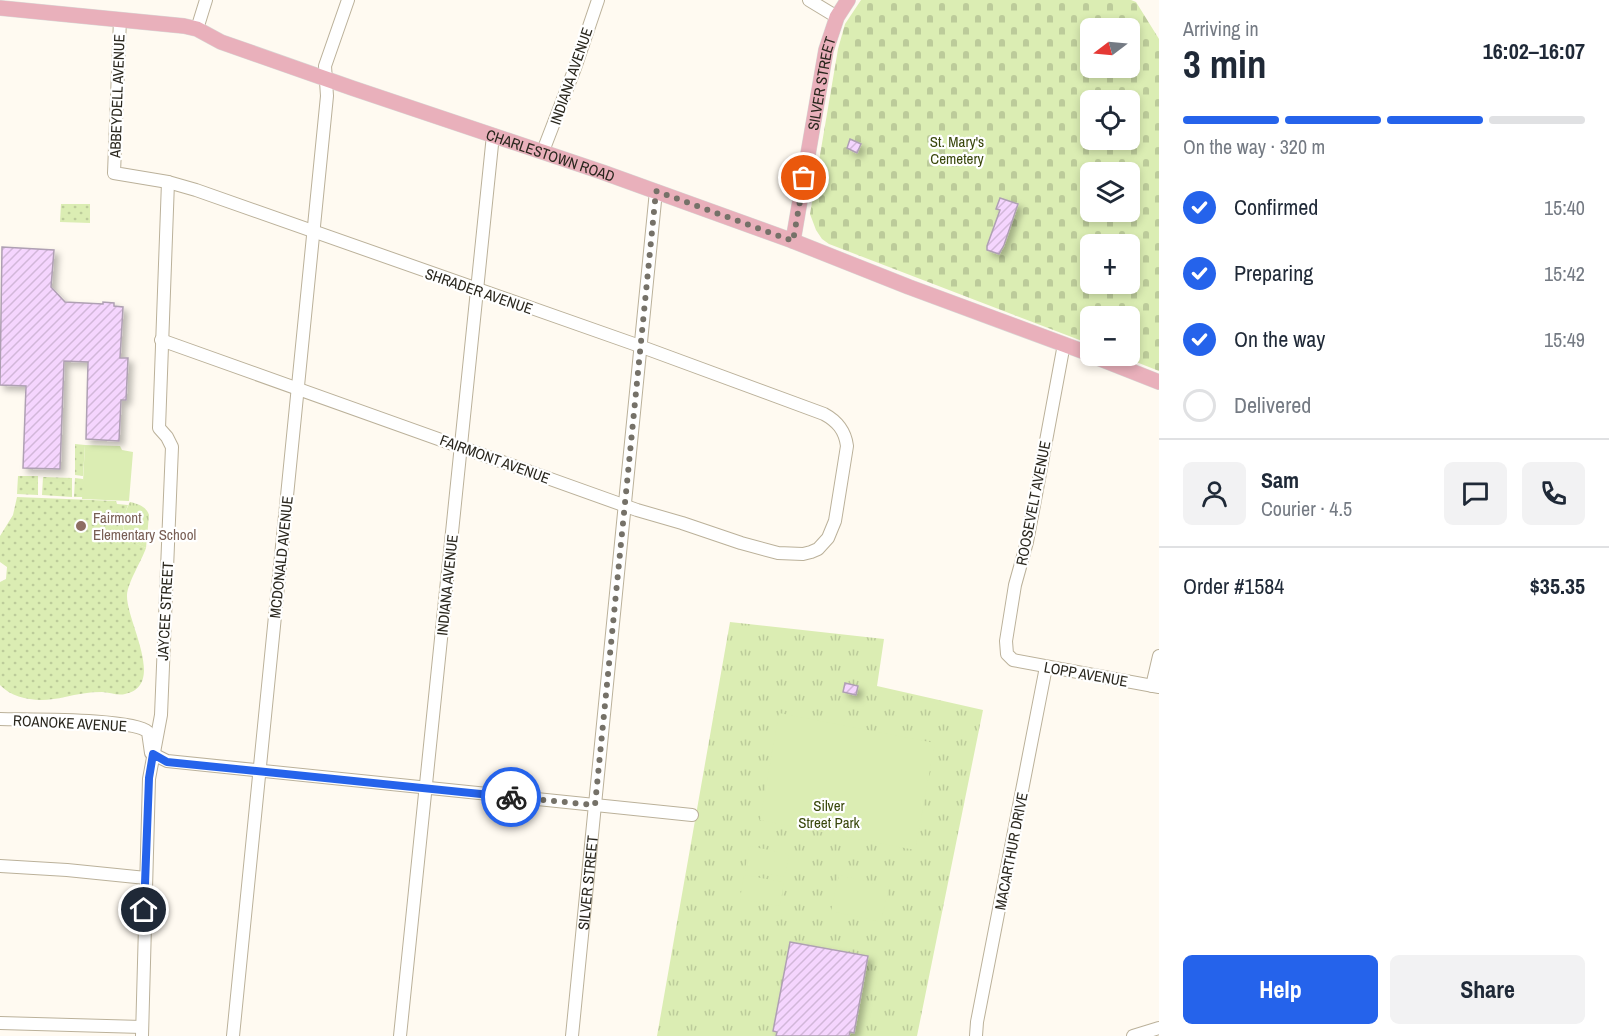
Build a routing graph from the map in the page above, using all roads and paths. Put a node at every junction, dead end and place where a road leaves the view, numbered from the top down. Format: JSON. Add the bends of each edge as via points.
{"nodes":[{"id":1,"x":206,"y":0,"type":"edge"},
{"id":2,"x":348,"y":0,"type":"edge"},
{"id":3,"x":598,"y":0,"type":"edge"},
{"id":4,"x":809,"y":0,"type":"edge"},
{"id":5,"x":848,"y":0,"type":"edge"},
{"id":6,"x":0,"y":8,"type":"edge"},
{"id":7,"x":837,"y":17,"type":"junction"},
{"id":8,"x":120,"y":19,"type":"junction"},
{"id":9,"x":196,"y":29,"type":"junction"},
{"id":10,"x":325,"y":78,"type":"junction"},
{"id":11,"x":493,"y":135,"type":"junction"},
{"id":12,"x":543,"y":151,"type":"junction"},
{"id":13,"x":114,"y":173,"type":"joint"},
{"id":14,"x":168,"y":182,"type":"junction"},
{"id":15,"x":656,"y":191,"type":"junction"},
{"id":16,"x":314,"y":232,"type":"junction"},
{"id":17,"x":793,"y":241,"type":"junction"},
{"id":18,"x":477,"y":290,"type":"junction"},
{"id":19,"x":161,"y":340,"type":"junction"},
{"id":20,"x":1064,"y":344,"type":"junction"},
{"id":21,"x":641,"y":348,"type":"junction"},
{"id":22,"x":1080,"y":350,"type":"edge"},
{"id":23,"x":1119,"y":366,"type":"edge"},
{"id":24,"x":1159,"y":382,"type":"edge"},
{"id":25,"x":297,"y":388,"type":"junction"},
{"id":26,"x":461,"y":447,"type":"junction"},
{"id":27,"x":624,"y":505,"type":"junction"},
{"id":28,"x":828,"y":538,"type":"joint"},
{"id":29,"x":1159,"y":656,"type":"edge"},
{"id":30,"x":1013,"y":660,"type":"joint"},
{"id":31,"x":1046,"y":667,"type":"junction"},
{"id":32,"x":1156,"y":687,"type":"edge"},
{"id":33,"x":0,"y":719,"type":"edge"},
{"id":34,"x":153,"y":754,"type":"junction"},
{"id":35,"x":260,"y":771,"type":"junction"},
{"id":36,"x":426,"y":788,"type":"junction"},
{"id":37,"x":595,"y":805,"type":"junction"},
{"id":38,"x":692,"y":815,"type":"dead end"},
{"id":39,"x":0,"y":866,"type":"edge"},
{"id":40,"x":146,"y":878,"type":"junction"},
{"id":41,"x":0,"y":1023,"type":"edge"},
{"id":42,"x":1159,"y":1028,"type":"edge"},
{"id":43,"x":142,"y":1032,"type":"edge"},
{"id":44,"x":233,"y":1036,"type":"edge"},
{"id":45,"x":400,"y":1036,"type":"edge"},
{"id":46,"x":572,"y":1036,"type":"edge"},
{"id":47,"x":976,"y":1036,"type":"edge"},
{"id":48,"x":1133,"y":1036,"type":"edge"}],
"edges":[{"from":1,"to":9,"type":"street"},
{"from":2,"to":10,"type":"street","name":"MCDONALD AVENUE","via":[[325,66]]},
{"from":3,"to":12,"type":"street","name":"INDIANA AVENUE"},
{"from":4,"to":7,"type":"street"},
{"from":5,"to":7,"type":"main road","name":"SILVER STREET"},
{"from":6,"to":8,"type":"main road","name":"CHARLESTOWN ROAD"},
{"from":7,"to":17,"type":"main road","name":"SILVER STREET","via":[[826,50]]},
{"from":8,"to":9,"type":"main road","name":"CHARLESTOWN ROAD"},
{"from":8,"to":13,"type":"street","name":"ABBEYDELL AVENUE"},
{"from":9,"to":10,"type":"main road","name":"CHARLESTOWN ROAD","via":[[220,42]]},
{"from":10,"to":11,"type":"main road","name":"CHARLESTOWN ROAD"},
{"from":10,"to":16,"type":"street","name":"MCDONALD AVENUE","via":[[327,96]]},
{"from":11,"to":12,"type":"main road","name":"CHARLESTOWN ROAD"},
{"from":11,"to":18,"type":"street","name":"INDIANA AVENUE"},
{"from":12,"to":15,"type":"main road","name":"CHARLESTOWN ROAD"},
{"from":13,"to":14,"type":"street","name":"SHRADER AVENUE"},
{"from":14,"to":16,"type":"street","name":"SHRADER AVENUE"},
{"from":14,"to":19,"type":"street","name":"JAYCEE STREET"},
{"from":15,"to":17,"type":"main road","name":"CHARLESTOWN ROAD"},
{"from":15,"to":21,"type":"street","name":"SILVER STREET"},
{"from":16,"to":18,"type":"street","name":"SHRADER AVENUE"},
{"from":16,"to":25,"type":"street","name":"MCDONALD AVENUE"},
{"from":17,"to":20,"type":"main road","name":"CHARLESTOWN ROAD"},
{"from":18,"to":21,"type":"street","name":"SHRADER AVENUE"},
{"from":18,"to":26,"type":"street","name":"INDIANA AVENUE"},
{"from":19,"to":25,"type":"street","name":"FAIRMONT AVENUE"},
{"from":19,"to":34,"type":"street","name":"JAYCEE STREET","via":[[159,428],[172,447],[161,715]]},
{"from":20,"to":22,"type":"main road","name":"CHARLESTOWN ROAD"},
{"from":20,"to":30,"type":"street","name":"ROOSEVELT AVENUE","via":[[1027,542],[1015,585],[1006,641],[1007,654]]},
{"from":21,"to":27,"type":"street","name":"SILVER STREET"},
{"from":21,"to":28,"type":"street","name":"SHRADER AVENUE","via":[[801,405],[838,424],[847,446],[835,521]]},
{"from":23,"to":24,"type":"main road","name":"CHARLESTOWN ROAD"},
{"from":25,"to":26,"type":"street","name":"FAIRMONT AVENUE"},
{"from":25,"to":35,"type":"street","name":"MCDONALD AVENUE"},
{"from":26,"to":27,"type":"street","name":"FAIRMONT AVENUE"},
{"from":26,"to":36,"type":"street","name":"INDIANA AVENUE"},
{"from":27,"to":28,"type":"street","name":"FAIRMONT AVENUE","via":[[769,551],[803,554],[818,549]]},
{"from":27,"to":37,"type":"street","name":"SILVER STREET"},
{"from":29,"to":32,"type":"street"},
{"from":30,"to":31,"type":"street","name":"LOPP AVENUE"},
{"from":31,"to":32,"type":"street","name":"LOPP AVENUE"},
{"from":31,"to":47,"type":"street","name":"MACARTHUR DRIVE"},
{"from":33,"to":34,"type":"street","name":"ROANOKE AVENUE","via":[[137,726],[148,732]]},
{"from":34,"to":35,"type":"street","via":[[167,762]]},
{"from":34,"to":40,"type":"street","name":"JAYCEE STREET"},
{"from":35,"to":36,"type":"street"},
{"from":35,"to":44,"type":"street","name":"MCDONALD AVENUE"},
{"from":36,"to":37,"type":"street"},
{"from":36,"to":45,"type":"street","name":"INDIANA AVENUE"},
{"from":37,"to":38,"type":"street"},
{"from":37,"to":46,"type":"street","name":"SILVER STREET"},
{"from":39,"to":40,"type":"street"},
{"from":40,"to":43,"type":"street","name":"JAYCEE STREET"},
{"from":41,"to":43,"type":"street"},
{"from":42,"to":48,"type":"street"}]}
